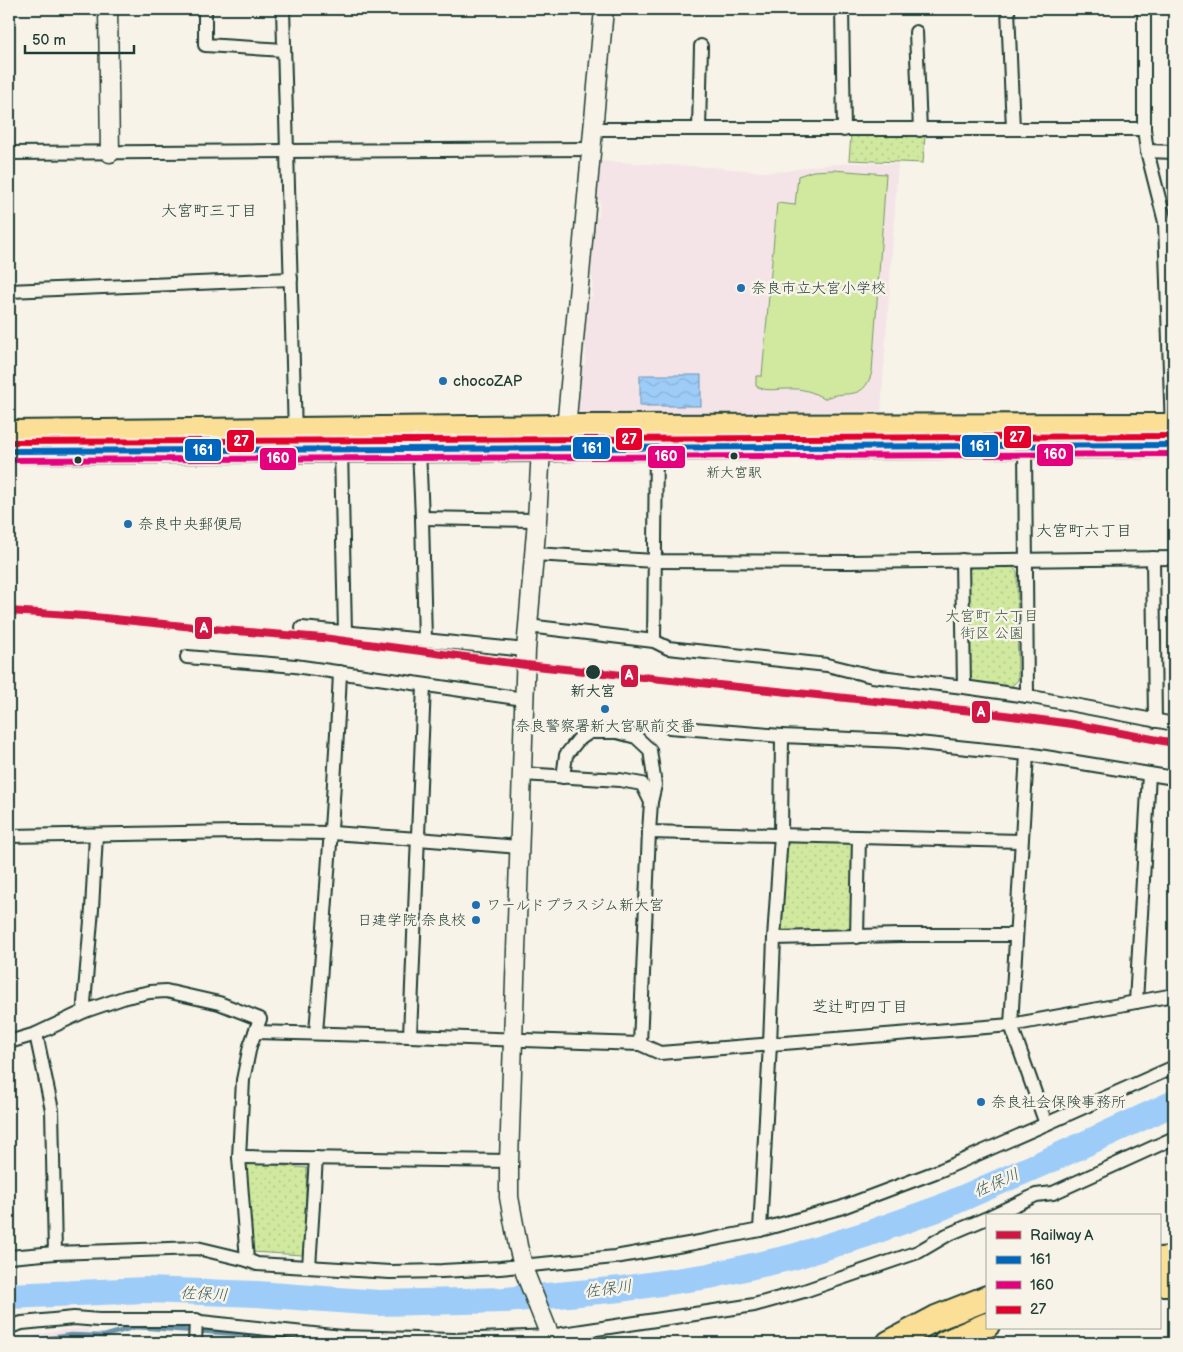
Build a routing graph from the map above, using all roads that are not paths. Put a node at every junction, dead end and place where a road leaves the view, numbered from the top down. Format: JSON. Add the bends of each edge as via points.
{"nodes":[{"id":1,"x":108,"y":9,"type":"edge"},
{"id":2,"x":205,"y":9,"type":"edge"},
{"id":3,"x":283,"y":9,"type":"edge"},
{"id":4,"x":604,"y":9,"type":"edge"},
{"id":5,"x":842,"y":9,"type":"edge"},
{"id":6,"x":1008,"y":9,"type":"edge"},
{"id":7,"x":1144,"y":9,"type":"edge"},
{"id":8,"x":916,"y":32,"type":"dead end"},
{"id":9,"x":701,"y":46,"type":"dead end"},
{"id":10,"x":284,"y":50,"type":"junction"},
{"id":11,"x":594,"y":129,"type":"junction"},
{"id":12,"x":700,"y":129,"type":"junction"},
{"id":13,"x":1013,"y":129,"type":"junction"},
{"id":14,"x":1144,"y":129,"type":"junction"},
{"id":15,"x":844,"y":130,"type":"junction"},
{"id":16,"x":920,"y":130,"type":"junction"},
{"id":17,"x":592,"y":149,"type":"junction"},
{"id":18,"x":288,"y":151,"type":"junction"},
{"id":19,"x":1147,"y":151,"type":"junction"},
{"id":20,"x":1174,"y":152,"type":"edge"},
{"id":21,"x":9,"y":153,"type":"edge"},
{"id":22,"x":110,"y":153,"type":"junction"},
{"id":23,"x":291,"y":279,"type":"junction"},
{"id":24,"x":9,"y":291,"type":"edge"},
{"id":25,"x":1172,"y":321,"type":"edge"},
{"id":26,"x":564,"y":427,"type":"junction"},
{"id":27,"x":9,"y":433,"type":"edge"},
{"id":28,"x":1173,"y":435,"type":"edge"},
{"id":29,"x":295,"y":439,"type":"junction"},
{"id":30,"x":1025,"y":445,"type":"junction"},
{"id":31,"x":656,"y":447,"type":"junction"},
{"id":32,"x":341,"y":449,"type":"junction"},
{"id":33,"x":419,"y":449,"type":"junction"},
{"id":34,"x":541,"y":449,"type":"junction"},
{"id":35,"x":9,"y":450,"type":"edge"},
{"id":36,"x":422,"y":518,"type":"junction"},
{"id":37,"x":537,"y":520,"type":"junction"},
{"id":38,"x":534,"y":554,"type":"junction"},
{"id":39,"x":1152,"y":558,"type":"junction"},
{"id":40,"x":1174,"y":558,"type":"edge"},
{"id":41,"x":1026,"y":559,"type":"junction"},
{"id":42,"x":962,"y":560,"type":"junction"},
{"id":43,"x":655,"y":561,"type":"junction"},
{"id":44,"x":528,"y":626,"type":"junction"},
{"id":45,"x":302,"y":628,"type":"dead end"},
{"id":46,"x":345,"y":632,"type":"junction"},
{"id":47,"x":425,"y":640,"type":"junction"},
{"id":48,"x":654,"y":641,"type":"junction"},
{"id":49,"x":526,"y":650,"type":"junction"},
{"id":50,"x":187,"y":657,"type":"dead end"},
{"id":51,"x":340,"y":672,"type":"junction"},
{"id":52,"x":424,"y":685,"type":"junction"},
{"id":53,"x":964,"y":687,"type":"junction"},
{"id":54,"x":1027,"y":696,"type":"junction"},
{"id":55,"x":524,"y":699,"type":"junction"},
{"id":56,"x":1155,"y":720,"type":"junction"},
{"id":57,"x":1174,"y":724,"type":"edge"},
{"id":58,"x":669,"y":727,"type":"dead end"},
{"id":59,"x":782,"y":736,"type":"junction"},
{"id":60,"x":1027,"y":754,"type":"junction"},
{"id":61,"x":522,"y":774,"type":"junction"},
{"id":62,"x":1148,"y":774,"type":"junction"},
{"id":63,"x":563,"y":777,"type":"junction"},
{"id":64,"x":1174,"y":778,"type":"edge"},
{"id":65,"x":651,"y":802,"type":"junction"},
{"id":66,"x":649,"y":832,"type":"junction"},
{"id":67,"x":332,"y":833,"type":"junction"},
{"id":68,"x":96,"y":834,"type":"junction"},
{"id":69,"x":781,"y":835,"type":"junction"},
{"id":70,"x":9,"y":836,"type":"edge"},
{"id":71,"x":859,"y":837,"type":"junction"},
{"id":72,"x":418,"y":839,"type":"junction"},
{"id":73,"x":1022,"y":841,"type":"junction"},
{"id":74,"x":519,"y":847,"type":"junction"},
{"id":75,"x":1016,"y":935,"type":"junction"},
{"id":76,"x":857,"y":937,"type":"junction"},
{"id":77,"x":774,"y":938,"type":"junction"},
{"id":78,"x":1174,"y":995,"type":"edge"},
{"id":79,"x":1136,"y":1002,"type":"junction"},
{"id":80,"x":85,"y":1011,"type":"junction"},
{"id":81,"x":1011,"y":1025,"type":"junction"},
{"id":82,"x":255,"y":1032,"type":"junction"},
{"id":83,"x":316,"y":1033,"type":"junction"},
{"id":84,"x":36,"y":1034,"type":"junction"},
{"id":85,"x":410,"y":1036,"type":"junction"},
{"id":86,"x":513,"y":1040,"type":"junction"},
{"id":87,"x":9,"y":1042,"type":"edge"},
{"id":88,"x":640,"y":1044,"type":"junction"},
{"id":89,"x":770,"y":1044,"type":"junction"},
{"id":90,"x":1174,"y":1067,"type":"edge"},
{"id":91,"x":1046,"y":1124,"type":"junction"},
{"id":92,"x":1174,"y":1138,"type":"edge"},
{"id":93,"x":240,"y":1157,"type":"junction"},
{"id":94,"x":316,"y":1158,"type":"junction"},
{"id":95,"x":509,"y":1161,"type":"junction"},
{"id":96,"x":995,"y":1214,"type":"edge"},
{"id":97,"x":986,"y":1218,"type":"edge"},
{"id":98,"x":760,"y":1230,"type":"junction"},
{"id":99,"x":55,"y":1253,"type":"junction"},
{"id":100,"x":9,"y":1257,"type":"edge"},
{"id":101,"x":1174,"y":1259,"type":"edge"},
{"id":102,"x":247,"y":1260,"type":"junction"},
{"id":103,"x":1160,"y":1260,"type":"edge"},
{"id":104,"x":309,"y":1267,"type":"junction"},
{"id":105,"x":524,"y":1269,"type":"junction"},
{"id":106,"x":1160,"y":1283,"type":"edge"},
{"id":107,"x":1174,"y":1283,"type":"edge"},
{"id":108,"x":986,"y":1298,"type":"edge"},
{"id":109,"x":196,"y":1320,"type":"junction"},
{"id":110,"x":986,"y":1325,"type":"edge"},
{"id":111,"x":9,"y":1327,"type":"edge"},
{"id":112,"x":548,"y":1337,"type":"edge"},
{"id":113,"x":342,"y":1340,"type":"edge"},
{"id":114,"x":454,"y":1341,"type":"edge"},
{"id":115,"x":195,"y":1343,"type":"edge"},
{"id":116,"x":889,"y":1343,"type":"edge"},
{"id":117,"x":945,"y":1343,"type":"edge"}],
"edges":[{"from":1,"to":22,"type":"street"},
{"from":2,"to":10,"type":"street","via":[[204,45]]},
{"from":3,"to":10,"type":"street"},
{"from":4,"to":11,"type":"street"},
{"from":5,"to":15,"type":"street"},
{"from":6,"to":13,"type":"street"},
{"from":7,"to":14,"type":"street"},
{"from":8,"to":16,"type":"street"},
{"from":9,"to":12,"type":"street"},
{"from":10,"to":18,"type":"street"},
{"from":11,"to":12,"type":"street"},
{"from":11,"to":17,"type":"street"},
{"from":12,"to":15,"type":"street"},
{"from":13,"to":14,"type":"street"},
{"from":13,"to":16,"type":"street"},
{"from":14,"to":19,"type":"street"},
{"from":15,"to":16,"type":"street"},
{"from":17,"to":18,"type":"street"},
{"from":17,"to":26,"type":"street"},
{"from":18,"to":22,"type":"street"},
{"from":18,"to":23,"type":"street"},
{"from":19,"to":20,"type":"street"},
{"from":19,"to":25,"type":"street","via":[[1165,222]]},
{"from":21,"to":22,"type":"street"},
{"from":23,"to":24,"type":"street"},
{"from":23,"to":29,"type":"street"},
{"from":25,"to":28,"type":"street"},
{"from":26,"to":28,"type":"highway"},
{"from":26,"to":29,"type":"highway"},
{"from":26,"to":34,"type":"street"},
{"from":27,"to":29,"type":"highway"},
{"from":28,"to":30,"type":"highway"},
{"from":29,"to":32,"type":"highway"},
{"from":29,"to":35,"type":"highway","via":[[237,450]]},
{"from":30,"to":31,"type":"highway"},
{"from":30,"to":41,"type":"street"},
{"from":31,"to":34,"type":"highway"},
{"from":31,"to":43,"type":"street"},
{"from":32,"to":33,"type":"highway"},
{"from":32,"to":46,"type":"street"},
{"from":33,"to":34,"type":"highway"},
{"from":33,"to":36,"type":"street"},
{"from":34,"to":37,"type":"street"},
{"from":36,"to":37,"type":"street"},
{"from":36,"to":47,"type":"street"},
{"from":37,"to":38,"type":"street"},
{"from":38,"to":43,"type":"street"},
{"from":38,"to":44,"type":"street"},
{"from":39,"to":40,"type":"street"},
{"from":39,"to":41,"type":"street"},
{"from":39,"to":56,"type":"street"},
{"from":41,"to":42,"type":"street"},
{"from":41,"to":54,"type":"street"},
{"from":42,"to":43,"type":"street"},
{"from":42,"to":53,"type":"street"},
{"from":43,"to":48,"type":"street"},
{"from":44,"to":48,"type":"street"},
{"from":44,"to":49,"type":"street"},
{"from":45,"to":46,"type":"street"},
{"from":46,"to":47,"type":"street"},
{"from":47,"to":49,"type":"street"},
{"from":48,"to":53,"type":"street","via":[[668,648],[827,666],[872,676]]},
{"from":49,"to":55,"type":"street"},
{"from":50,"to":51,"type":"street"},
{"from":51,"to":52,"type":"street"},
{"from":51,"to":67,"type":"street"},
{"from":52,"to":55,"type":"street"},
{"from":52,"to":72,"type":"street"},
{"from":53,"to":54,"type":"street"},
{"from":54,"to":56,"type":"street"},
{"from":55,"to":61,"type":"street"},
{"from":56,"to":57,"type":"street"},
{"from":58,"to":59,"type":"street"},
{"from":59,"to":60,"type":"street","via":[[899,741]]},
{"from":59,"to":69,"type":"street"},
{"from":60,"to":62,"type":"street"},
{"from":60,"to":73,"type":"street"},
{"from":61,"to":63,"type":"street"},
{"from":61,"to":74,"type":"street"},
{"from":62,"to":64,"type":"street"},
{"from":62,"to":79,"type":"street"},
{"from":63,"to":65,"type":"street","via":[[642,784]]},
{"from":63,"to":65,"type":"street","via":[[566,755],[578,740],[590,732],[617,732],[636,737],[650,750],[655,785]]},
{"from":65,"to":66,"type":"street"},
{"from":66,"to":69,"type":"street"},
{"from":66,"to":88,"type":"street"},
{"from":67,"to":68,"type":"street"},
{"from":67,"to":72,"type":"street"},
{"from":67,"to":83,"type":"street"},
{"from":68,"to":70,"type":"street"},
{"from":68,"to":80,"type":"street"},
{"from":69,"to":71,"type":"street"},
{"from":69,"to":77,"type":"street"},
{"from":71,"to":73,"type":"street"},
{"from":71,"to":76,"type":"street"},
{"from":72,"to":74,"type":"street"},
{"from":72,"to":85,"type":"street"},
{"from":73,"to":75,"type":"street"},
{"from":74,"to":86,"type":"street"},
{"from":75,"to":76,"type":"street"},
{"from":75,"to":81,"type":"street"},
{"from":76,"to":77,"type":"street"},
{"from":77,"to":89,"type":"street"},
{"from":78,"to":79,"type":"street"},
{"from":79,"to":81,"type":"street"},
{"from":80,"to":82,"type":"street","via":[[126,997],[166,991],[219,1003],[260,1019]]},
{"from":80,"to":84,"type":"street"},
{"from":81,"to":89,"type":"street"},
{"from":81,"to":91,"type":"street"},
{"from":82,"to":83,"type":"street"},
{"from":82,"to":93,"type":"street","via":[[243,1080]]},
{"from":83,"to":85,"type":"street"},
{"from":84,"to":87,"type":"street"},
{"from":84,"to":99,"type":"street","via":[[52,1110]]},
{"from":85,"to":86,"type":"street"},
{"from":86,"to":88,"type":"street"},
{"from":86,"to":95,"type":"street"},
{"from":88,"to":89,"type":"street","via":[[660,1053]]},
{"from":89,"to":98,"type":"street"},
{"from":90,"to":91,"type":"street"},
{"from":91,"to":98,"type":"street","via":[[941,1170],[840,1208]]},
{"from":92,"to":96,"type":"street","via":[[1053,1193],[1036,1195]]},
{"from":93,"to":94,"type":"street"},
{"from":93,"to":102,"type":"street"},
{"from":94,"to":95,"type":"street"},
{"from":94,"to":104,"type":"street"},
{"from":95,"to":105,"type":"street","via":[[509,1197]]},
{"from":97,"to":112,"type":"street","via":[[918,1252],[804,1291],[754,1304]]},
{"from":98,"to":105,"type":"street","via":[[615,1257]]},
{"from":99,"to":100,"type":"street"},
{"from":99,"to":102,"type":"street","via":[[197,1248]]},
{"from":101,"to":103,"type":"highway"},
{"from":102,"to":104,"type":"street","via":[[257,1264]]},
{"from":104,"to":105,"type":"street","via":[[390,1272]]},
{"from":105,"to":112,"type":"street"},
{"from":106,"to":107,"type":"highway"},
{"from":108,"to":116,"type":"highway","via":[[936,1318]]},
{"from":109,"to":111,"type":"street","via":[[74,1318]]},
{"from":109,"to":113,"type":"street"},
{"from":109,"to":115,"type":"street"},
{"from":110,"to":117,"type":"highway"},
{"from":112,"to":114,"type":"street"},
{"from":113,"to":114,"type":"street"}]}
